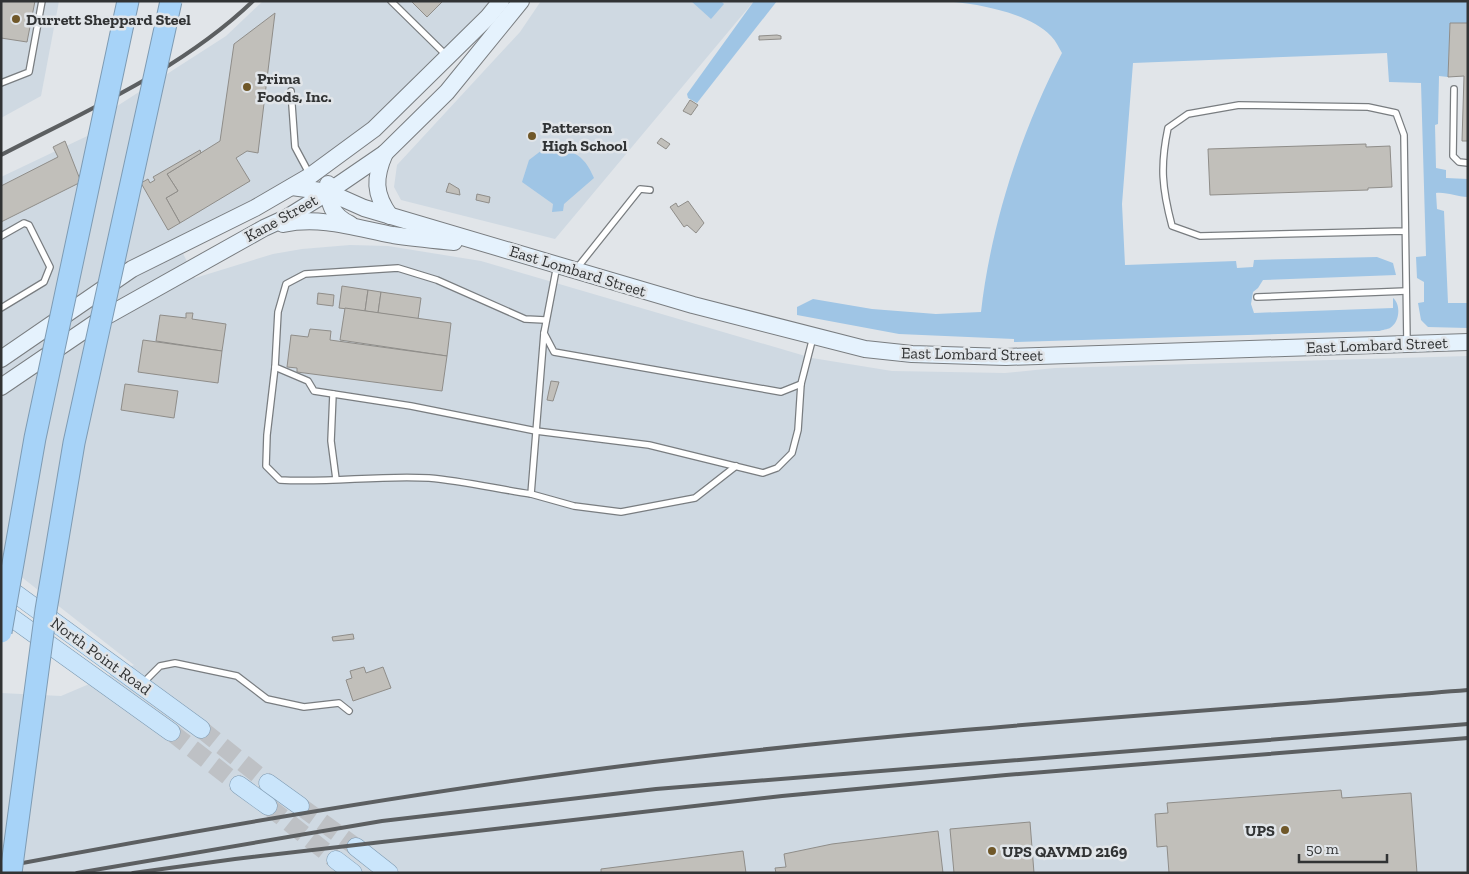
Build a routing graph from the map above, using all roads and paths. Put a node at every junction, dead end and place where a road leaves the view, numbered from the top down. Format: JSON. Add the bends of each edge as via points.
{"nodes":[{"id":1,"x":42,"y":1,"type":"edge"},
{"id":2,"x":128,"y":1,"type":"edge"},
{"id":3,"x":171,"y":1,"type":"edge"},
{"id":4,"x":392,"y":1,"type":"edge"},
{"id":5,"x":501,"y":1,"type":"edge"},
{"id":6,"x":521,"y":1,"type":"edge"},
{"id":7,"x":448,"y":57,"type":"junction"},
{"id":8,"x":1,"y":83,"type":"edge"},
{"id":9,"x":1454,"y":88,"type":"dead end"},
{"id":10,"x":291,"y":91,"type":"dead end"},
{"id":11,"x":384,"y":153,"type":"junction"},
{"id":12,"x":1468,"y":163,"type":"edge"},
{"id":13,"x":328,"y":164,"type":"junction"},
{"id":14,"x":310,"y":176,"type":"junction"},
{"id":15,"x":292,"y":187,"type":"junction"},
{"id":16,"x":650,"y":190,"type":"dead end"},
{"id":17,"x":328,"y":192,"type":"junction"},
{"id":18,"x":390,"y":216,"type":"junction"},
{"id":19,"x":264,"y":228,"type":"junction"},
{"id":20,"x":362,"y":228,"type":"junction"},
{"id":21,"x":1405,"y":231,"type":"junction"},
{"id":22,"x":1,"y":236,"type":"edge"},
{"id":23,"x":490,"y":245,"type":"junction"},
{"id":24,"x":557,"y":265,"type":"junction"},
{"id":25,"x":575,"y":270,"type":"junction"},
{"id":26,"x":1406,"y":291,"type":"junction"},
{"id":27,"x":1257,"y":297,"type":"dead end"},
{"id":28,"x":1,"y":308,"type":"edge"},
{"id":29,"x":545,"y":320,"type":"junction"},
{"id":30,"x":544,"y":333,"type":"junction"},
{"id":31,"x":813,"y":337,"type":"junction"},
{"id":32,"x":1468,"y":342,"type":"edge"},
{"id":33,"x":1407,"y":344,"type":"junction"},
{"id":34,"x":1,"y":359,"type":"edge"},
{"id":35,"x":275,"y":367,"type":"junction"},
{"id":36,"x":801,"y":384,"type":"junction"},
{"id":37,"x":1,"y":387,"type":"edge"},
{"id":38,"x":333,"y":394,"type":"junction"},
{"id":39,"x":536,"y":431,"type":"junction"},
{"id":40,"x":736,"y":466,"type":"junction"},
{"id":41,"x":336,"y":479,"type":"junction"},
{"id":42,"x":531,"y":494,"type":"junction"},
{"id":43,"x":2,"y":584,"type":"edge"},
{"id":44,"x":1,"y":610,"type":"edge"},
{"id":45,"x":1,"y":632,"type":"edge"},
{"id":46,"x":140,"y":685,"type":"junction"},
{"id":47,"x":350,"y":711,"type":"dead end"},
{"id":48,"x":201,"y":729,"type":"tunnel mouth"},
{"id":49,"x":171,"y":732,"type":"tunnel mouth"},
{"id":50,"x":268,"y":783,"type":"tunnel mouth"},
{"id":51,"x":239,"y":785,"type":"tunnel mouth"},
{"id":52,"x":20,"y":800,"type":"junction"},
{"id":53,"x":268,"y":806,"type":"tunnel mouth"},
{"id":54,"x":300,"y":806,"type":"tunnel mouth"},
{"id":55,"x":356,"y":847,"type":"tunnel mouth"},
{"id":56,"x":336,"y":860,"type":"tunnel mouth"},
{"id":57,"x":10,"y":873,"type":"edge"},
{"id":58,"x":16,"y":873,"type":"edge"},
{"id":59,"x":353,"y":873,"type":"edge"},
{"id":60,"x":389,"y":873,"type":"edge"}],
"edges":[{"from":1,"to":8,"type":"lane","via":[[29,72]]},
{"from":2,"to":45,"type":"highway","bridge":true,"via":[[35,438]]},
{"from":3,"to":52,"type":"highway","bridge":true,"via":[[74,443],[46,610]]},
{"from":4,"to":7,"type":"lane"},
{"from":5,"to":7,"type":"main road","name":"Kane Street"},
{"from":6,"to":11,"type":"main road","name":"Kane Street","via":[[447,92]]},
{"from":7,"to":13,"type":"main road","name":"Kane Street","via":[[374,129]]},
{"from":9,"to":12,"type":"lane","via":[[1453,156],[1459,162]]},
{"from":10,"to":14,"type":"lane","via":[[295,147]]},
{"from":11,"to":17,"type":"main road","name":"Kane Street"},
{"from":11,"to":18,"type":"main road","via":[[377,175],[378,190],[380,202]]},
{"from":13,"to":14,"type":"main road","name":"Kane Street"},
{"from":13,"to":17,"type":"main road"},
{"from":14,"to":15,"type":"main road","name":"Kane Street"},
{"from":15,"to":17,"type":"main road","name":"East Lombard Street"},
{"from":15,"to":34,"type":"main road","name":"Kane Street","via":[[132,269]]},
{"from":16,"to":25,"type":"lane","via":[[640,189]]},
{"from":17,"to":18,"type":"main road","name":"East Lombard Street"},
{"from":17,"to":19,"type":"main road","name":"Kane Street"},
{"from":17,"to":20,"type":"main road","via":[[336,216]]},
{"from":18,"to":23,"type":"main road","name":"East Lombard Street"},
{"from":19,"to":20,"type":"main road","via":[[303,220]]},
{"from":19,"to":37,"type":"main road","name":"Kane Street","via":[[98,321]]},
{"from":20,"to":23,"type":"main road","name":"East Lombard Street"},
{"from":21,"to":21,"type":"lane","via":[[1404,135],[1396,113],[1368,107],[1239,104],[1188,114],[1168,128],[1163,191],[1172,226],[1200,236]]},
{"from":21,"to":26,"type":"lane"},
{"from":22,"to":28,"type":"lane","via":[[24,223],[29,225],[50,267],[44,282]]},
{"from":23,"to":24,"type":"main road","name":"East Lombard Street"},
{"from":24,"to":25,"type":"main road","name":"East Lombard Street"},
{"from":24,"to":29,"type":"lane"},
{"from":25,"to":31,"type":"main road","name":"East Lombard Street"},
{"from":26,"to":27,"type":"lane"},
{"from":26,"to":33,"type":"lane"},
{"from":29,"to":30,"type":"lane"},
{"from":29,"to":35,"type":"lane","via":[[525,319],[436,280],[398,268],[305,274],[286,284],[278,312]]},
{"from":30,"to":36,"type":"lane","via":[[554,352],[781,392]]},
{"from":30,"to":39,"type":"lane"},
{"from":31,"to":33,"type":"main road","name":"East Lombard Street","via":[[865,349],[912,354],[1006,357]]},
{"from":31,"to":36,"type":"lane"},
{"from":32,"to":33,"type":"main road","name":"East Lombard Street"},
{"from":35,"to":38,"type":"lane","via":[[308,381],[314,391]]},
{"from":35,"to":41,"type":"lane","via":[[266,466],[280,480]]},
{"from":36,"to":40,"type":"lane","via":[[798,430],[792,453],[777,468],[763,473]]},
{"from":38,"to":39,"type":"lane"},
{"from":38,"to":41,"type":"lane","via":[[331,441]]},
{"from":39,"to":40,"type":"lane","via":[[650,445]]},
{"from":39,"to":42,"type":"lane"},
{"from":40,"to":42,"type":"lane","via":[[695,498],[621,512],[574,506]]},
{"from":41,"to":42,"type":"lane","via":[[429,478]]},
{"from":43,"to":46,"type":"main road","name":"North Point Road"},
{"from":44,"to":49,"type":"main road","name":"North Point Road"},
{"from":46,"to":47,"type":"lane","via":[[160,666],[176,663],[237,676],[266,699],[304,707],[339,703]]},
{"from":46,"to":48,"type":"main road","name":"North Point Road"},
{"from":50,"to":54,"type":"main road"},
{"from":51,"to":53,"type":"main road"},
{"from":52,"to":57,"type":"highway","bridge":true},
{"from":52,"to":58,"type":"highway","bridge":true},
{"from":55,"to":60,"type":"main road"},
{"from":56,"to":59,"type":"main road"}]}
